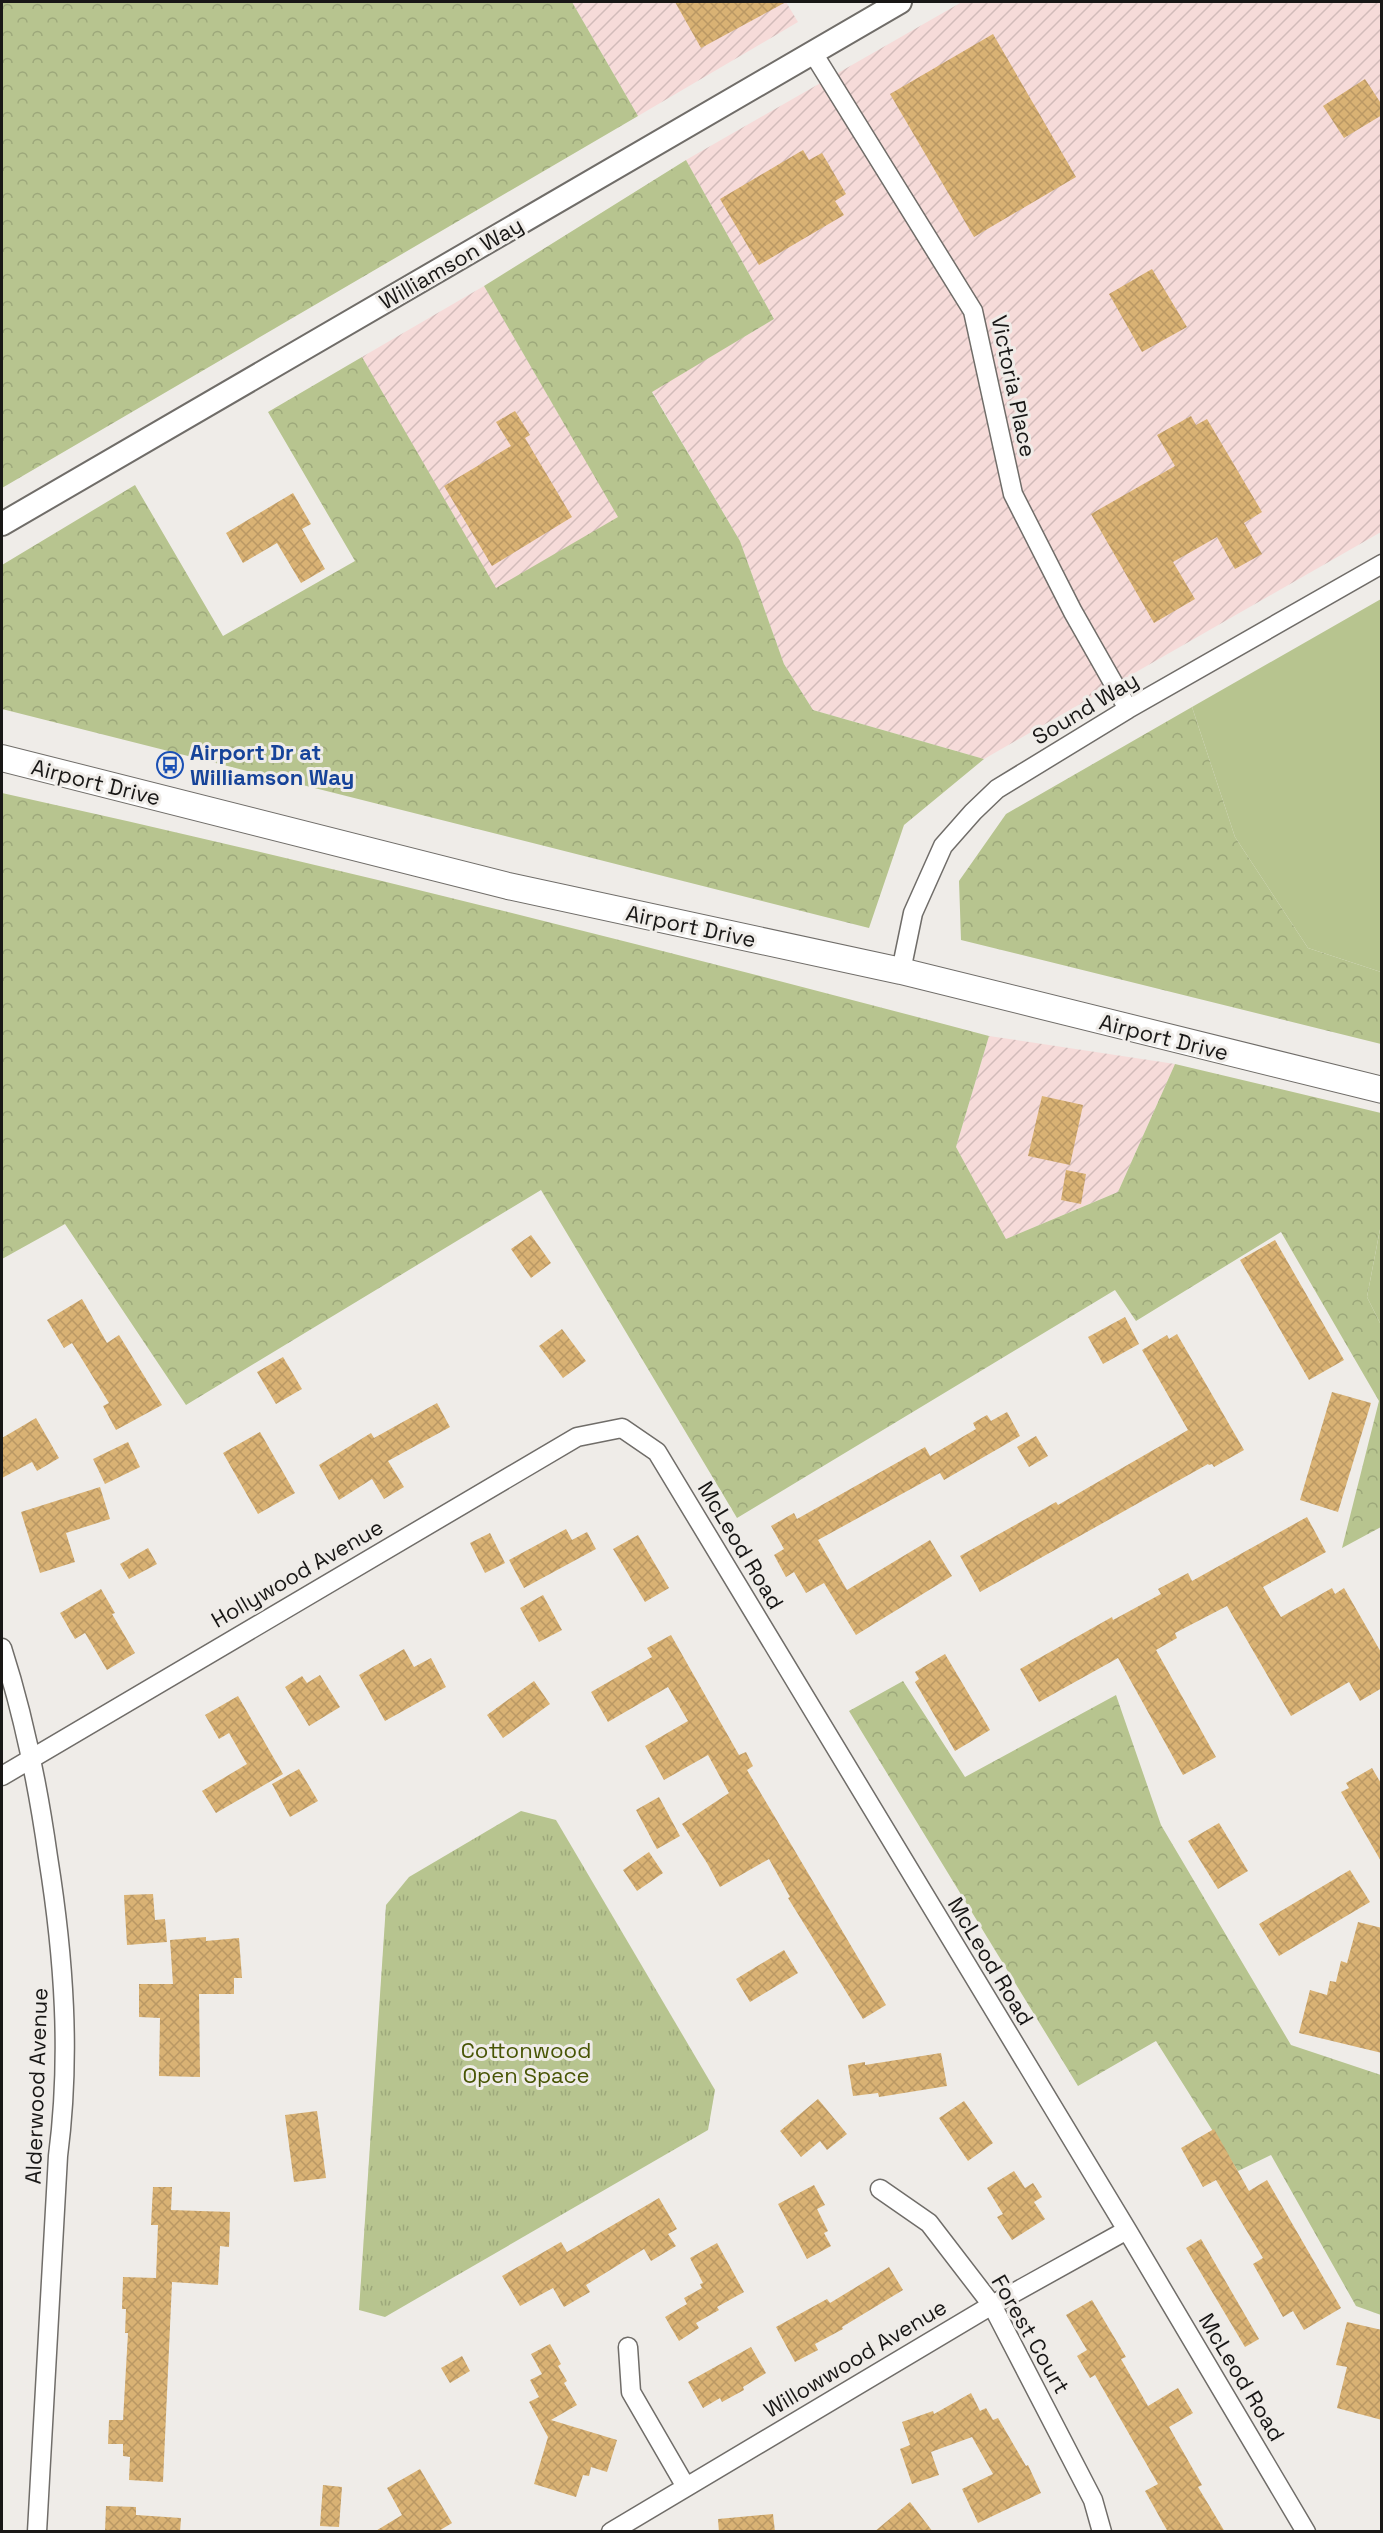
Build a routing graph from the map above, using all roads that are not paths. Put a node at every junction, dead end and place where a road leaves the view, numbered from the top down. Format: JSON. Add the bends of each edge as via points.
{"nodes":[{"id":1,"x":900,"y":2,"type":"edge"},
{"id":2,"x":813,"y":53,"type":"junction"},
{"id":3,"x":2,"y":524,"type":"edge"},
{"id":4,"x":1382,"y":564,"type":"edge"},
{"id":5,"x":1128,"y":709,"type":"junction"},
{"id":6,"x":2,"y":758,"type":"edge"},
{"id":7,"x":901,"y":972,"type":"junction"},
{"id":8,"x":1382,"y":1090,"type":"edge"},
{"id":9,"x":622,"y":1428,"type":"joint"},
{"id":10,"x":2,"y":1648,"type":"edge"},
{"id":11,"x":32,"y":1758,"type":"junction"},
{"id":12,"x":2,"y":1776,"type":"edge"},
{"id":13,"x":880,"y":2189,"type":"dead end"},
{"id":14,"x":1127,"y":2230,"type":"junction"},
{"id":15,"x":992,"y":2305,"type":"junction"},
{"id":16,"x":628,"y":2347,"type":"dead end"},
{"id":17,"x":686,"y":2487,"type":"junction"},
{"id":18,"x":36,"y":2532,"type":"edge"},
{"id":19,"x":611,"y":2532,"type":"edge"},
{"id":20,"x":1102,"y":2532,"type":"edge"},
{"id":21,"x":1306,"y":2532,"type":"edge"}],
"edges":[{"from":1,"to":2,"type":"street","name":"Williamson Way"},
{"from":2,"to":3,"type":"street","name":"Williamson Way"},
{"from":2,"to":5,"type":"street","name":"Victoria Place","via":[[973,311],[1012,494]]},
{"from":4,"to":5,"type":"street","name":"Sound Way"},
{"from":5,"to":7,"type":"street","name":"Sound Way","via":[[997,789],[943,846],[913,912]]},
{"from":6,"to":7,"type":"main road","name":"Airport Drive","via":[[508,886]]},
{"from":7,"to":8,"type":"main road","name":"Airport Drive"},
{"from":9,"to":11,"type":"street","name":"Hollywood Avenue","via":[[577,1437]]},
{"from":9,"to":14,"type":"street","name":"McLeod Road","via":[[657,1452]]},
{"from":10,"to":11,"type":"street","name":"Alderwood Avenue"},
{"from":11,"to":12,"type":"street","name":"Hollywood Avenue"},
{"from":11,"to":18,"type":"street","name":"Alderwood Avenue","via":[[59,1926],[66,2054]]},
{"from":13,"to":15,"type":"street","name":"Forest Court","via":[[929,2223]]},
{"from":14,"to":15,"type":"street","name":"Willowwood Avenue"},
{"from":14,"to":21,"type":"street","name":"McLeod Road"},
{"from":15,"to":17,"type":"street","name":"Willowwood Avenue"},
{"from":15,"to":20,"type":"street","name":"Forest Court","via":[[1093,2500]]},
{"from":16,"to":17,"type":"street","via":[[631,2392]]},
{"from":17,"to":19,"type":"street","name":"Willowwood Avenue"}]}
